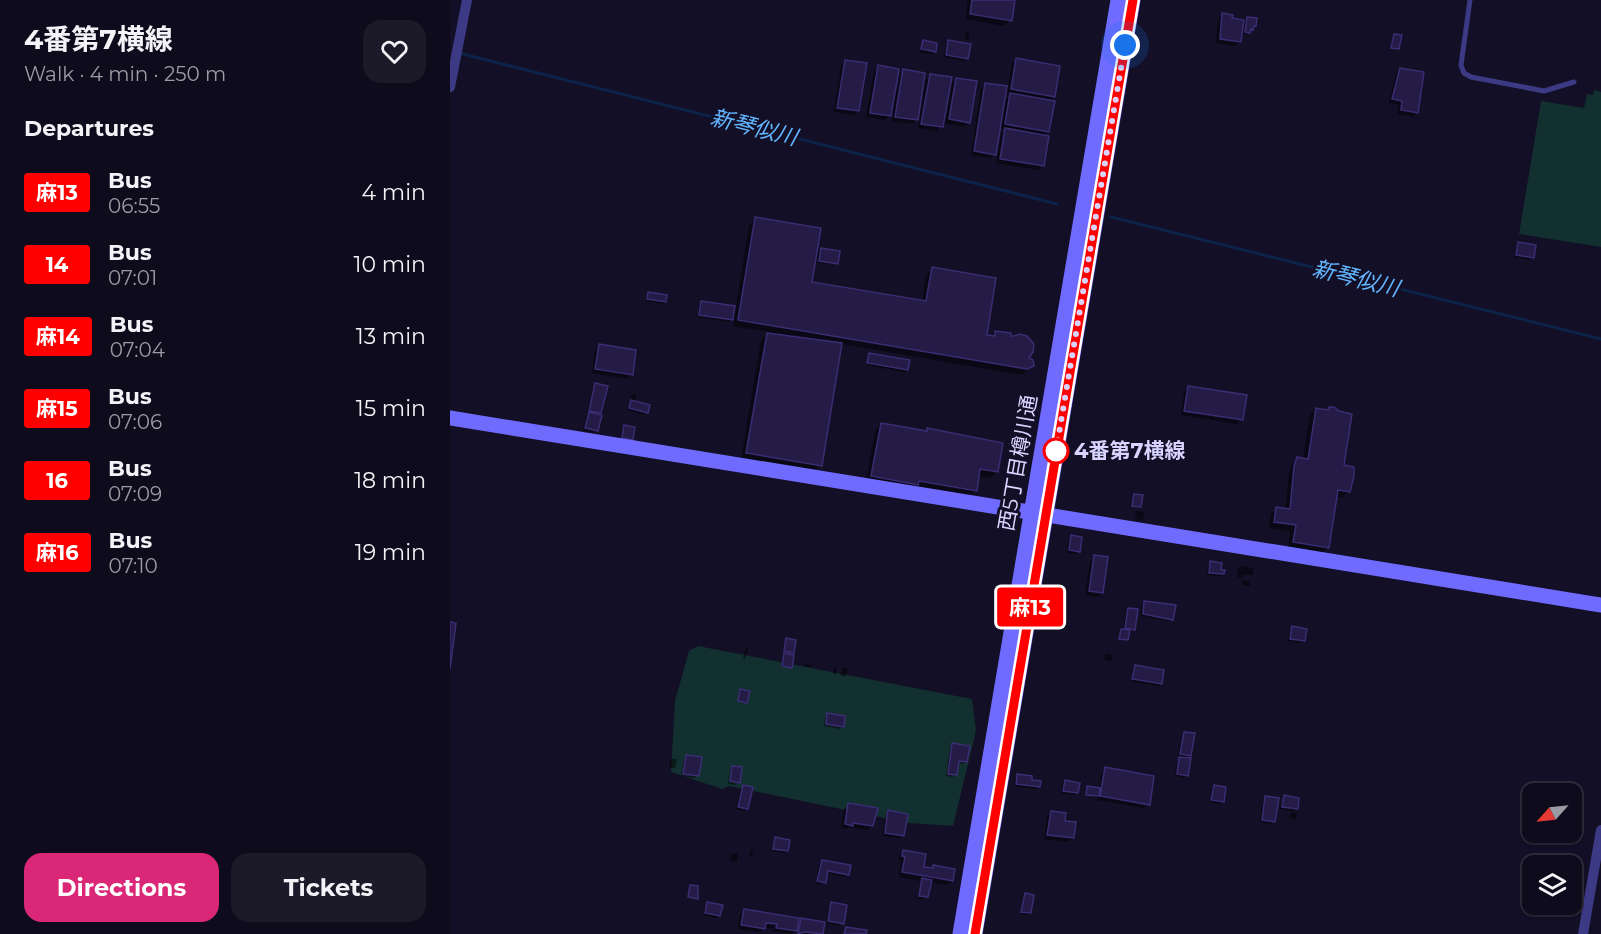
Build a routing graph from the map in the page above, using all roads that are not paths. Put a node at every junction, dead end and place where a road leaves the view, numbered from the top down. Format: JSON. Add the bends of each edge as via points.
{"nodes":[{"id":1,"x":466,"y":0,"type":"edge"},
{"id":2,"x":1118,"y":0,"type":"edge"},
{"id":3,"x":1133,"y":0,"type":"edge"},
{"id":4,"x":1470,"y":0,"type":"edge"},
{"id":5,"x":1574,"y":82,"type":"dead end"},
{"id":6,"x":450,"y":87,"type":"edge"},
{"id":7,"x":450,"y":418,"type":"edge"},
{"id":8,"x":1038,"y":514,"type":"junction"},
{"id":9,"x":1601,"y":605,"type":"edge"},
{"id":10,"x":1601,"y":830,"type":"edge"},
{"id":11,"x":960,"y":934,"type":"edge"},
{"id":12,"x":975,"y":934,"type":"edge"},
{"id":13,"x":1583,"y":934,"type":"edge"}],
"edges":[{"from":1,"to":6,"type":"street"},
{"from":2,"to":8,"type":"main road","name":"西5丁目樽川通"},
{"from":3,"to":8,"type":"main road","name":"西5丁目樽川通"},
{"from":4,"to":5,"type":"lane","via":[[1461,66],[1464,73],[1544,91]]},
{"from":7,"to":8,"type":"main road"},
{"from":8,"to":9,"type":"main road"},
{"from":8,"to":11,"type":"main road","name":"西5丁目樽川通"},
{"from":8,"to":12,"type":"main road","name":"西5丁目樽川通"},
{"from":10,"to":13,"type":"street"}]}
